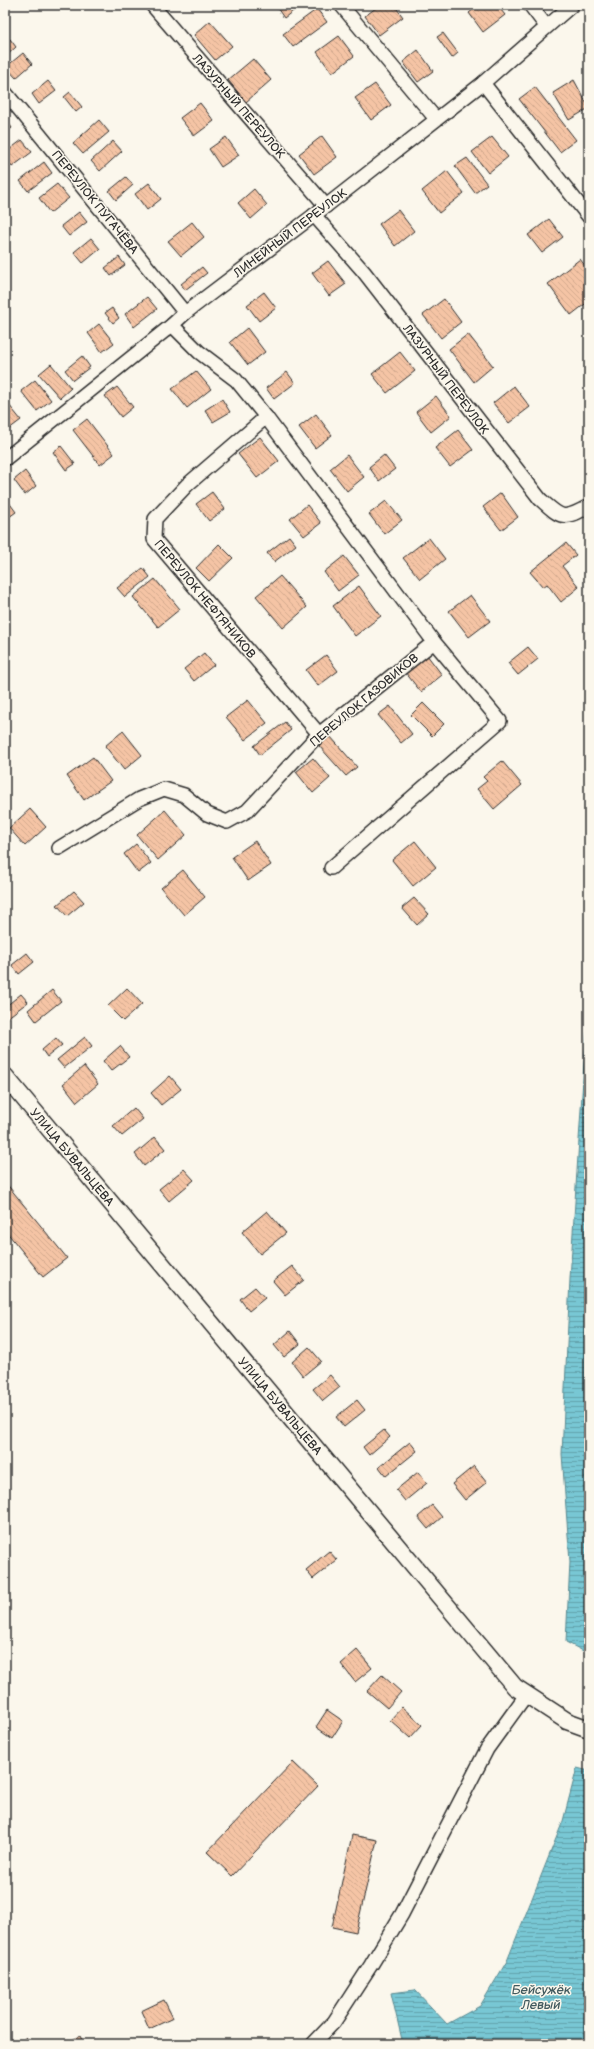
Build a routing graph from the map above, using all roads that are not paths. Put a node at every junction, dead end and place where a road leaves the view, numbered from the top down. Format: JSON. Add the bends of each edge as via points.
{"nodes":[{"id":1,"x":152,"y":5,"type":"edge"},
{"id":2,"x":341,"y":5,"type":"edge"},
{"id":3,"x":530,"y":5,"type":"edge"},
{"id":4,"x":572,"y":5,"type":"edge"},
{"id":5,"x":546,"y":26,"type":"junction"},
{"id":6,"x":483,"y":83,"type":"junction"},
{"id":7,"x":5,"y":92,"type":"edge"},
{"id":8,"x":436,"y":119,"type":"junction"},
{"id":9,"x":326,"y":206,"type":"junction"},
{"id":10,"x":314,"y":215,"type":"junction"},
{"id":11,"x":589,"y":217,"type":"edge"},
{"id":12,"x":185,"y":313,"type":"junction"},
{"id":13,"x":172,"y":325,"type":"junction"},
{"id":14,"x":266,"y":417,"type":"junction"},
{"id":15,"x":5,"y":459,"type":"edge"},
{"id":16,"x":589,"y":506,"type":"edge"},
{"id":17,"x":434,"y":642,"type":"junction"},
{"id":18,"x":319,"y":734,"type":"junction"},
{"id":19,"x":59,"y":848,"type":"dead end"},
{"id":20,"x":331,"y":868,"type":"dead end"},
{"id":21,"x":5,"y":1076,"type":"edge"},
{"id":22,"x":526,"y":1695,"type":"junction"},
{"id":23,"x":589,"y":1729,"type":"edge"},
{"id":24,"x":314,"y":2044,"type":"edge"}],
"edges":[{"from":1,"to":9,"type":"street","name":"ЛАЗУРНЫЙ ПЕРЕУЛОК"},
{"from":2,"to":8,"type":"street"},
{"from":3,"to":5,"type":"street"},
{"from":4,"to":5,"type":"street","name":"ЛИНЕЙНЫЙ ПЕРЕУЛОК"},
{"from":5,"to":6,"type":"street","name":"ЛИНЕЙНЫЙ ПЕРЕУЛОК"},
{"from":6,"to":8,"type":"street","name":"ЛИНЕЙНЫЙ ПЕРЕУЛОК"},
{"from":6,"to":11,"type":"street"},
{"from":7,"to":12,"type":"street","name":"ПЕРЕУЛОК ПУГАЧЁВА"},
{"from":8,"to":9,"type":"street","name":"ЛИНЕЙНЫЙ ПЕРЕУЛОК"},
{"from":9,"to":10,"type":"street","name":"ЛИНЕЙНЫЙ ПЕРЕУЛОК"},
{"from":10,"to":12,"type":"street","name":"ЛИНЕЙНЫЙ ПЕРЕУЛОК"},
{"from":10,"to":16,"type":"street","name":"ЛАЗУРНЫЙ ПЕРЕУЛОК","via":[[364,272],[540,499],[558,514],[572,516]]},
{"from":12,"to":13,"type":"street","name":"ЛИНЕЙНЫЙ ПЕРЕУЛОК"},
{"from":13,"to":14,"type":"street","via":[[199,352],[236,380]]},
{"from":13,"to":15,"type":"street","name":"ЛИНЕЙНЫЙ ПЕРЕУЛОК"},
{"from":14,"to":17,"type":"street"},
{"from":14,"to":18,"type":"street","name":"ПЕРЕУЛОК НЕФТЯНИКОВ","via":[[187,485],[155,519],[154,539]]},
{"from":17,"to":18,"type":"street","name":"ПЕРЕУЛОК ГАЗОВИКОВ"},
{"from":17,"to":20,"type":"street","via":[[500,721]]},
{"from":18,"to":19,"type":"street","name":"ПЕРЕУЛОК ГАЗОВИКОВ","via":[[247,811],[227,822],[207,814],[184,795],[164,789],[138,799]]},
{"from":21,"to":22,"type":"street","name":"УЛИЦА БУВАЛЬЦЕВА","via":[[515,1687]]},
{"from":22,"to":23,"type":"street","name":"УЛИЦА БУВАЛЬЦЕВА","via":[[567,1721]]},
{"from":22,"to":24,"type":"street","via":[[487,1749],[402,1914],[334,2022]]}]}
